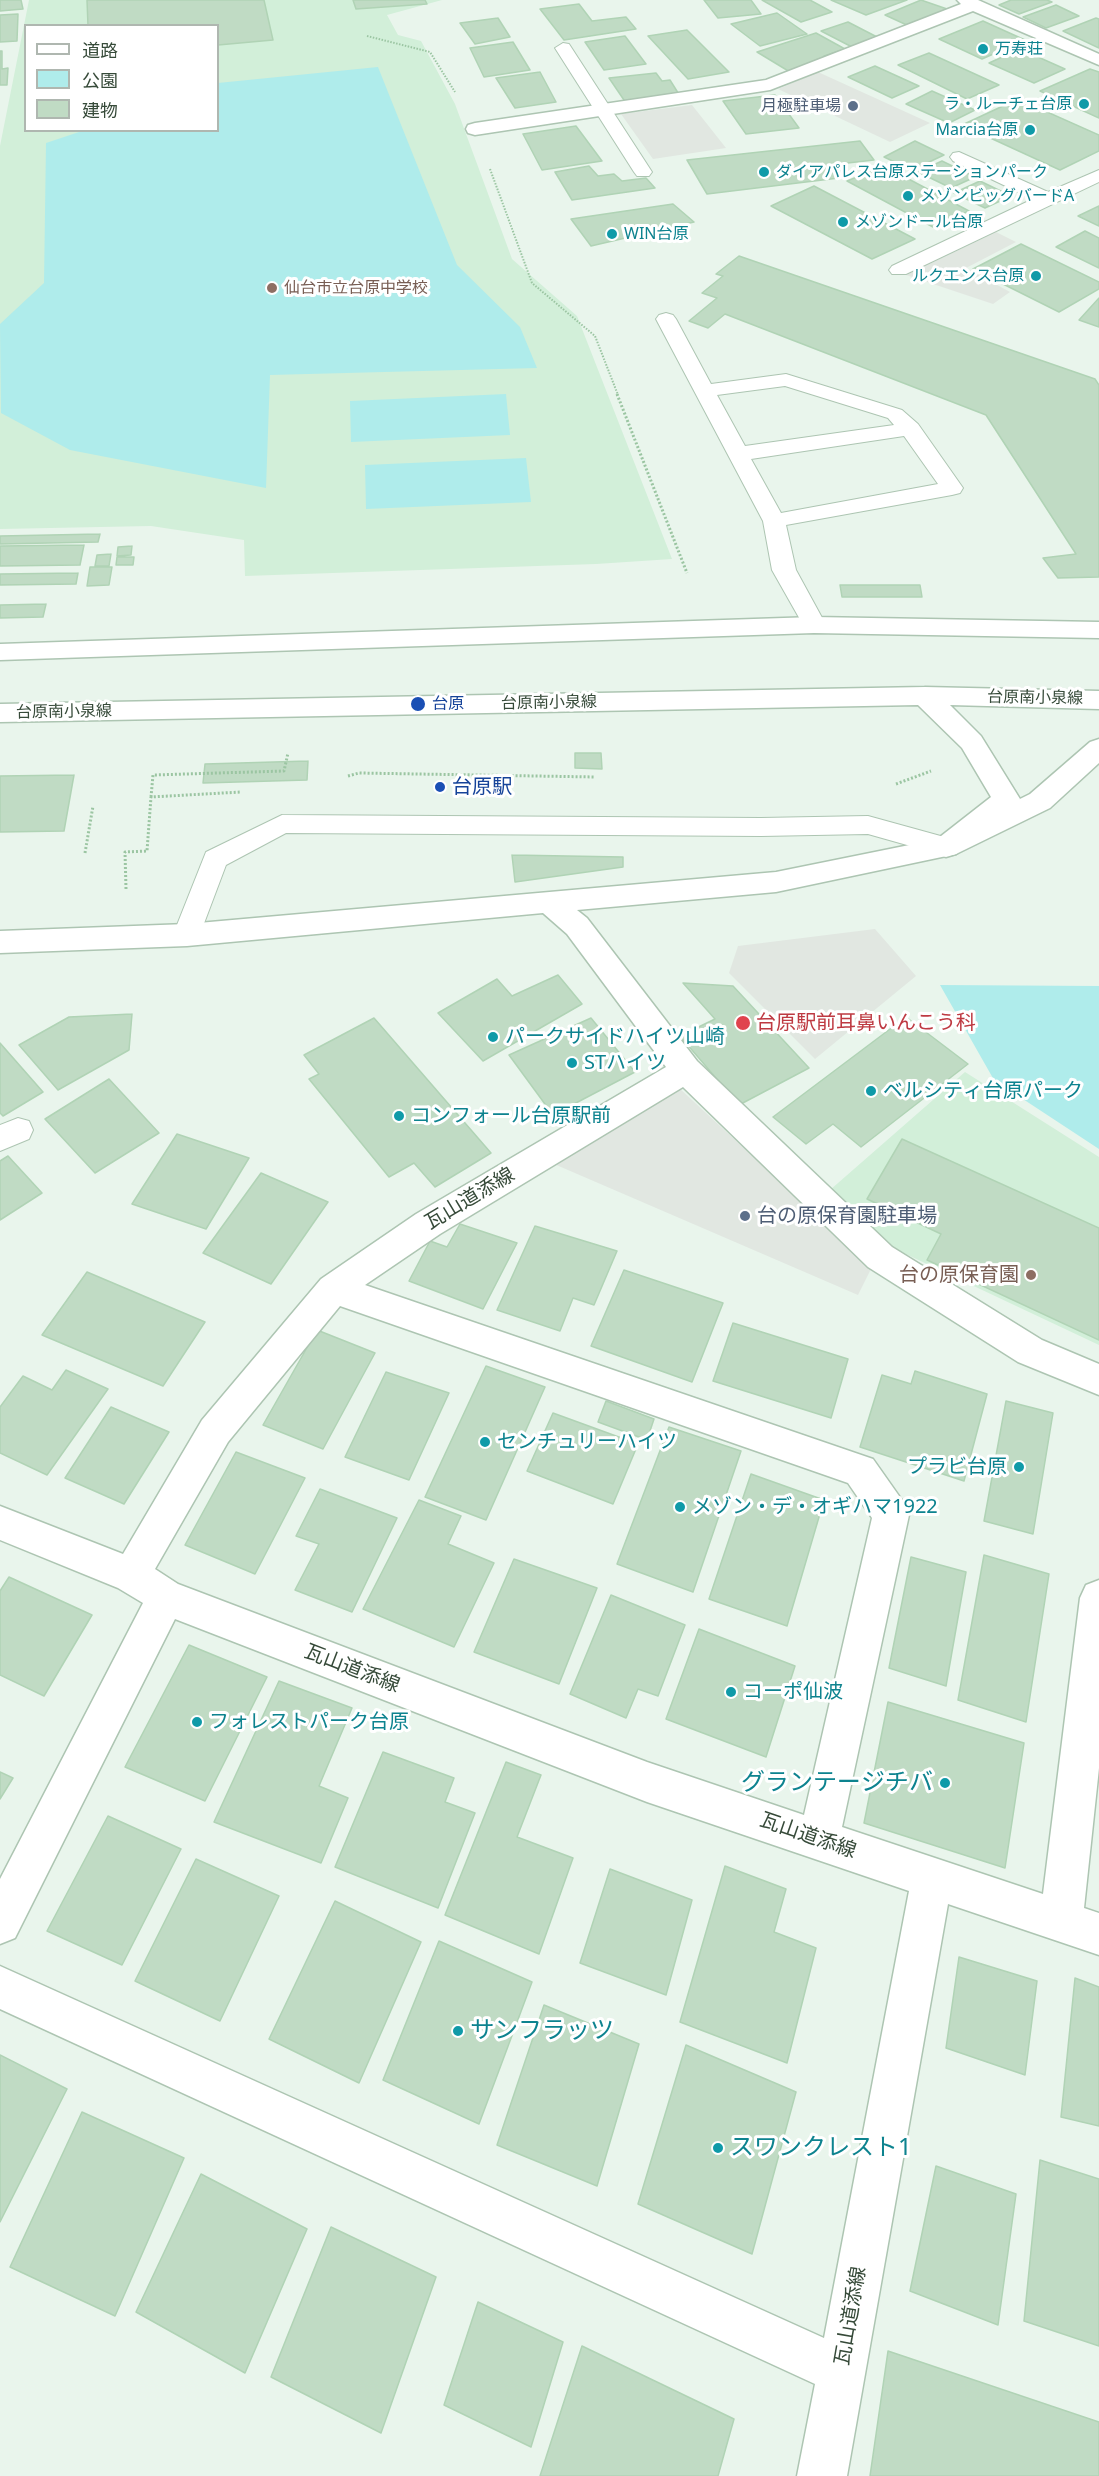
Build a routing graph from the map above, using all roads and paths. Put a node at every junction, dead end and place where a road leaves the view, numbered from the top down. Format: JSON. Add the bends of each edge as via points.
{"nodes":[{"id":1,"x":970,"y":3,"type":"edge"},
{"id":2,"x":367,"y":36,"type":"dead end"},
{"id":3,"x":563,"y":48,"type":"dead end"},
{"id":4,"x":1099,"y":60,"type":"edge"},
{"id":5,"x":604,"y":109,"type":"junction"},
{"id":6,"x":475,"y":129,"type":"junction"},
{"id":7,"x":958,"y":157,"type":"dead end"},
{"id":8,"x":643,"y":171,"type":"dead end"},
{"id":9,"x":1099,"y":174,"type":"edge"},
{"id":10,"x":1047,"y":199,"type":"junction"},
{"id":11,"x":899,"y":270,"type":"dead end"},
{"id":12,"x":666,"y":319,"type":"dead end"},
{"id":13,"x":704,"y":391,"type":"junction"},
{"id":14,"x":910,"y":429,"type":"junction"},
{"id":15,"x":738,"y":454,"type":"junction"},
{"id":16,"x":774,"y":521,"type":"junction"},
{"id":17,"x":687,"y":573,"type":"dead end"},
{"id":18,"x":814,"y":625,"type":"junction"},
{"id":19,"x":1099,"y":630,"type":"edge"},
{"id":20,"x":0,"y":652,"type":"edge"},
{"id":21,"x":925,"y":696,"type":"junction"},
{"id":22,"x":1099,"y":699,"type":"edge"},
{"id":23,"x":0,"y":713,"type":"edge"},
{"id":24,"x":288,"y":748,"type":"dead end"},
{"id":25,"x":1099,"y":748,"type":"edge"},
{"id":26,"x":152,"y":797,"type":"dead end"},
{"id":27,"x":93,"y":806,"type":"dead end"},
{"id":28,"x":946,"y":847,"type":"junction"},
{"id":29,"x":84,"y":853,"type":"dead end"},
{"id":30,"x":549,"y":903,"type":"junction"},
{"id":31,"x":187,"y":935,"type":"junction"},
{"id":32,"x":0,"y":942,"type":"edge"},
{"id":33,"x":686,"y":1070,"type":"junction"},
{"id":34,"x":333,"y":1289,"type":"junction"},
{"id":35,"x":1099,"y":1380,"type":"edge"},
{"id":36,"x":0,"y":1523,"type":"edge"},
{"id":37,"x":131,"y":1575,"type":"junction"},
{"id":38,"x":166,"y":1597,"type":"junction"},
{"id":39,"x":1099,"y":1598,"type":"edge"},
{"id":40,"x":819,"y":1840,"type":"junction"},
{"id":41,"x":932,"y":1878,"type":"junction"},
{"id":42,"x":0,"y":1923,"type":"edge"},
{"id":43,"x":1080,"y":1928,"type":"edge"},
{"id":44,"x":0,"y":1987,"type":"edge"},
{"id":45,"x":842,"y":2371,"type":"junction"},
{"id":46,"x":822,"y":2476,"type":"edge"}],
"edges":[{"from":1,"to":4,"type":"street"},
{"from":1,"to":5,"type":"street","via":[[770,85]]},
{"from":2,"to":6,"type":"path","via":[[430,52]]},
{"from":3,"to":5,"type":"lane"},
{"from":5,"to":6,"type":"street"},
{"from":5,"to":8,"type":"lane"},
{"from":6,"to":17,"type":"path","via":[[532,283],[595,336]]},
{"from":7,"to":10,"type":"lane"},
{"from":9,"to":10,"type":"lane"},
{"from":10,"to":11,"type":"lane"},
{"from":12,"to":13,"type":"lane"},
{"from":13,"to":14,"type":"lane","via":[[786,380],[895,414]]},
{"from":13,"to":15,"type":"lane"},
{"from":14,"to":15,"type":"lane"},
{"from":14,"to":16,"type":"lane","via":[[952,489]]},
{"from":15,"to":16,"type":"lane"},
{"from":16,"to":18,"type":"lane","via":[[784,570]]},
{"from":18,"to":19,"type":"street"},
{"from":18,"to":20,"type":"street"},
{"from":21,"to":22,"type":"street","name":"台原南小泉線"},
{"from":21,"to":23,"type":"street","name":"台原南小泉線"},
{"from":21,"to":28,"type":"street","via":[[972,742],[1006,799]]},
{"from":24,"to":26,"type":"path","via":[[284,771],[153,775]]},
{"from":25,"to":28,"type":"street","via":[[1040,801]]},
{"from":27,"to":29,"type":"path"},
{"from":28,"to":30,"type":"street","via":[[776,882]]},
{"from":28,"to":31,"type":"lane","via":[[868,825],[282,824],[215,859]]},
{"from":30,"to":31,"type":"street"},
{"from":30,"to":33,"type":"street","via":[[577,926]]},
{"from":31,"to":32,"type":"street"},
{"from":33,"to":34,"type":"street","name":"瓦山道添線","via":[[428,1224]]},
{"from":33,"to":35,"type":"street","via":[[880,1257],[1030,1351]]},
{"from":34,"to":37,"type":"street","name":"瓦山道添線","via":[[215,1431]]},
{"from":34,"to":40,"type":"street","via":[[860,1472],[891,1515]]},
{"from":36,"to":37,"type":"street"},
{"from":37,"to":38,"type":"street","name":"瓦山道添線"},
{"from":38,"to":40,"type":"street","name":"瓦山道添線","via":[[647,1782]]},
{"from":38,"to":42,"type":"street"},
{"from":39,"to":43,"type":"street"},
{"from":40,"to":41,"type":"street","name":"瓦山道添線"},
{"from":41,"to":43,"type":"street"},
{"from":41,"to":45,"type":"street","name":"瓦山道添線"},
{"from":44,"to":45,"type":"street"},
{"from":45,"to":46,"type":"street","name":"瓦山道添線"}]}
